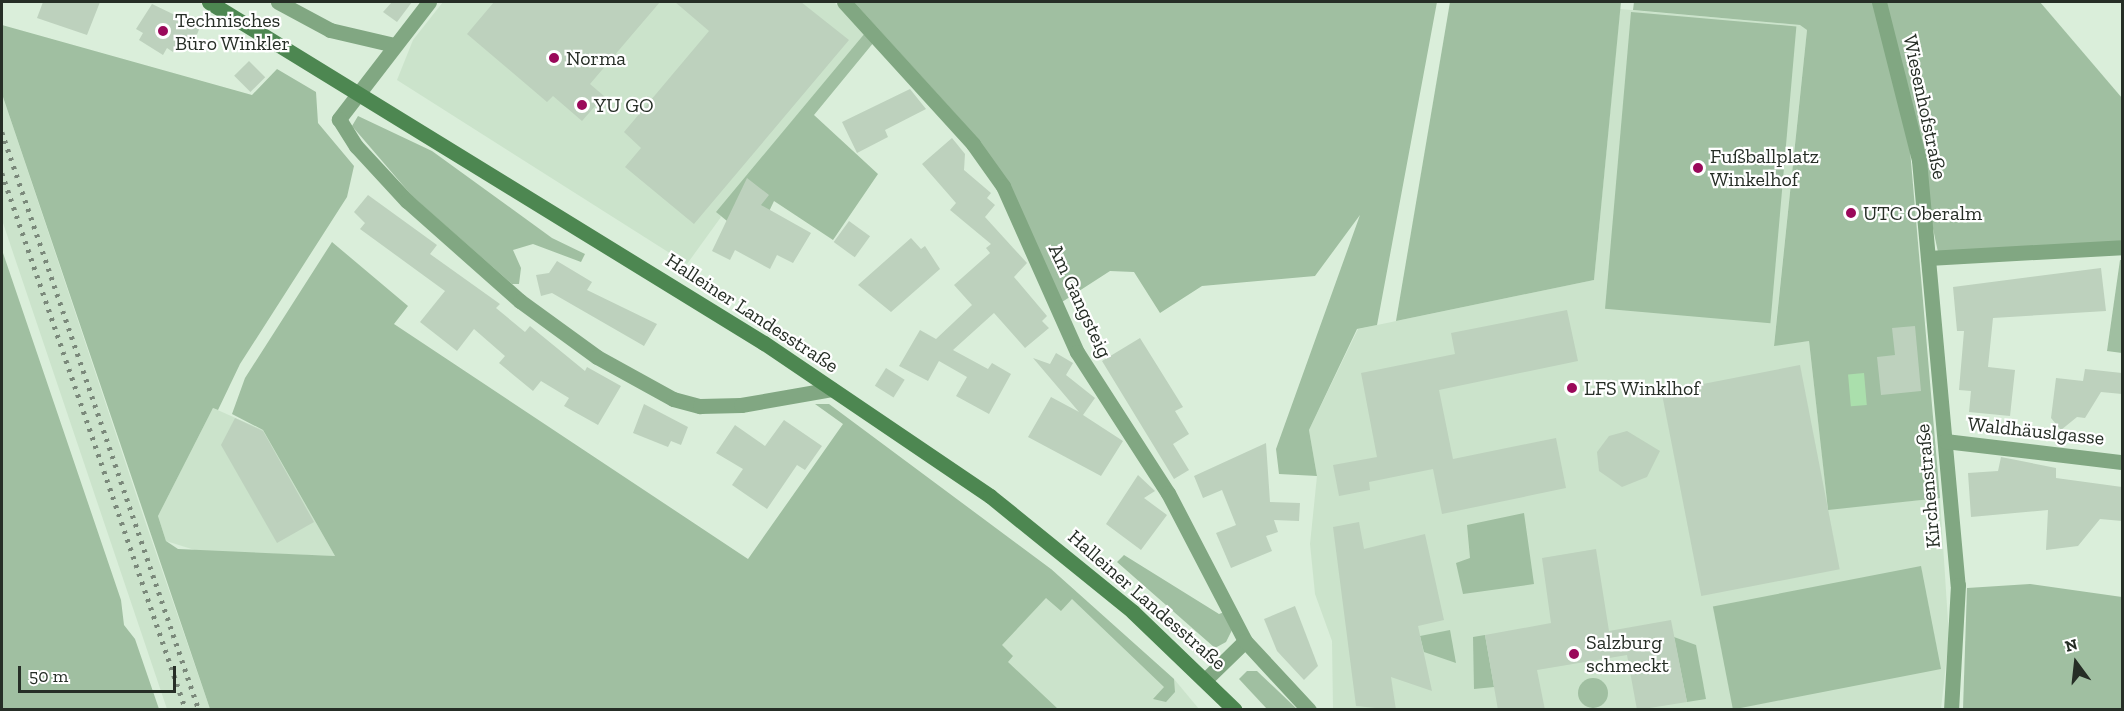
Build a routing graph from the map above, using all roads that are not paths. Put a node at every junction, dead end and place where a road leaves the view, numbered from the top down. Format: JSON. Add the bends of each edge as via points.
{"nodes":[{"id":1,"x":209,"y":2,"type":"edge"},
{"id":2,"x":278,"y":2,"type":"edge"},
{"id":3,"x":429,"y":2,"type":"edge"},
{"id":4,"x":844,"y":2,"type":"edge"},
{"id":5,"x":1879,"y":2,"type":"edge"},
{"id":6,"x":394,"y":45,"type":"junction"},
{"id":7,"x":357,"y":94,"type":"junction"},
{"id":8,"x":2122,"y":247,"type":"edge"},
{"id":9,"x":1928,"y":258,"type":"junction"},
{"id":10,"x":832,"y":389,"type":"junction"},
{"id":11,"x":1945,"y":441,"type":"junction"},
{"id":12,"x":2122,"y":462,"type":"edge"},
{"id":13,"x":1245,"y":641,"type":"junction"},
{"id":14,"x":1206,"y":679,"type":"junction"},
{"id":15,"x":1235,"y":710,"type":"edge"},
{"id":16,"x":1309,"y":710,"type":"edge"},
{"id":17,"x":1951,"y":710,"type":"edge"}],
"edges":[{"from":1,"to":7,"type":"main road","name":"Halleiner Landesstraße"},
{"from":2,"to":6,"type":"street","via":[[330,30]]},
{"from":3,"to":6,"type":"street"},
{"from":4,"to":13,"type":"street","name":"Am Gangsteig","via":[[973,144],[1003,186],[1077,352],[1168,493]]},
{"from":5,"to":9,"type":"street","name":"Wiesenhofstraße","via":[[1919,160]]},
{"from":6,"to":7,"type":"street"},
{"from":7,"to":10,"type":"main road","name":"Halleiner Landesstraße"},
{"from":7,"to":10,"type":"street","via":[[339,119],[372,165],[457,249],[597,357],[674,399],[700,406]]},
{"from":8,"to":9,"type":"street"},
{"from":9,"to":11,"type":"street","name":"Kirchenstraße"},
{"from":10,"to":14,"type":"main road","name":"Halleiner Landesstraße","via":[[990,496]]},
{"from":11,"to":12,"type":"street","name":"Waldhäuslgasse"},
{"from":11,"to":17,"type":"street","name":"Kirchenstraße","via":[[1959,632]]},
{"from":13,"to":14,"type":"street"},
{"from":13,"to":16,"type":"street","name":"Am Gangsteig"},
{"from":14,"to":15,"type":"main road","name":"Halleiner Landesstraße"}]}
